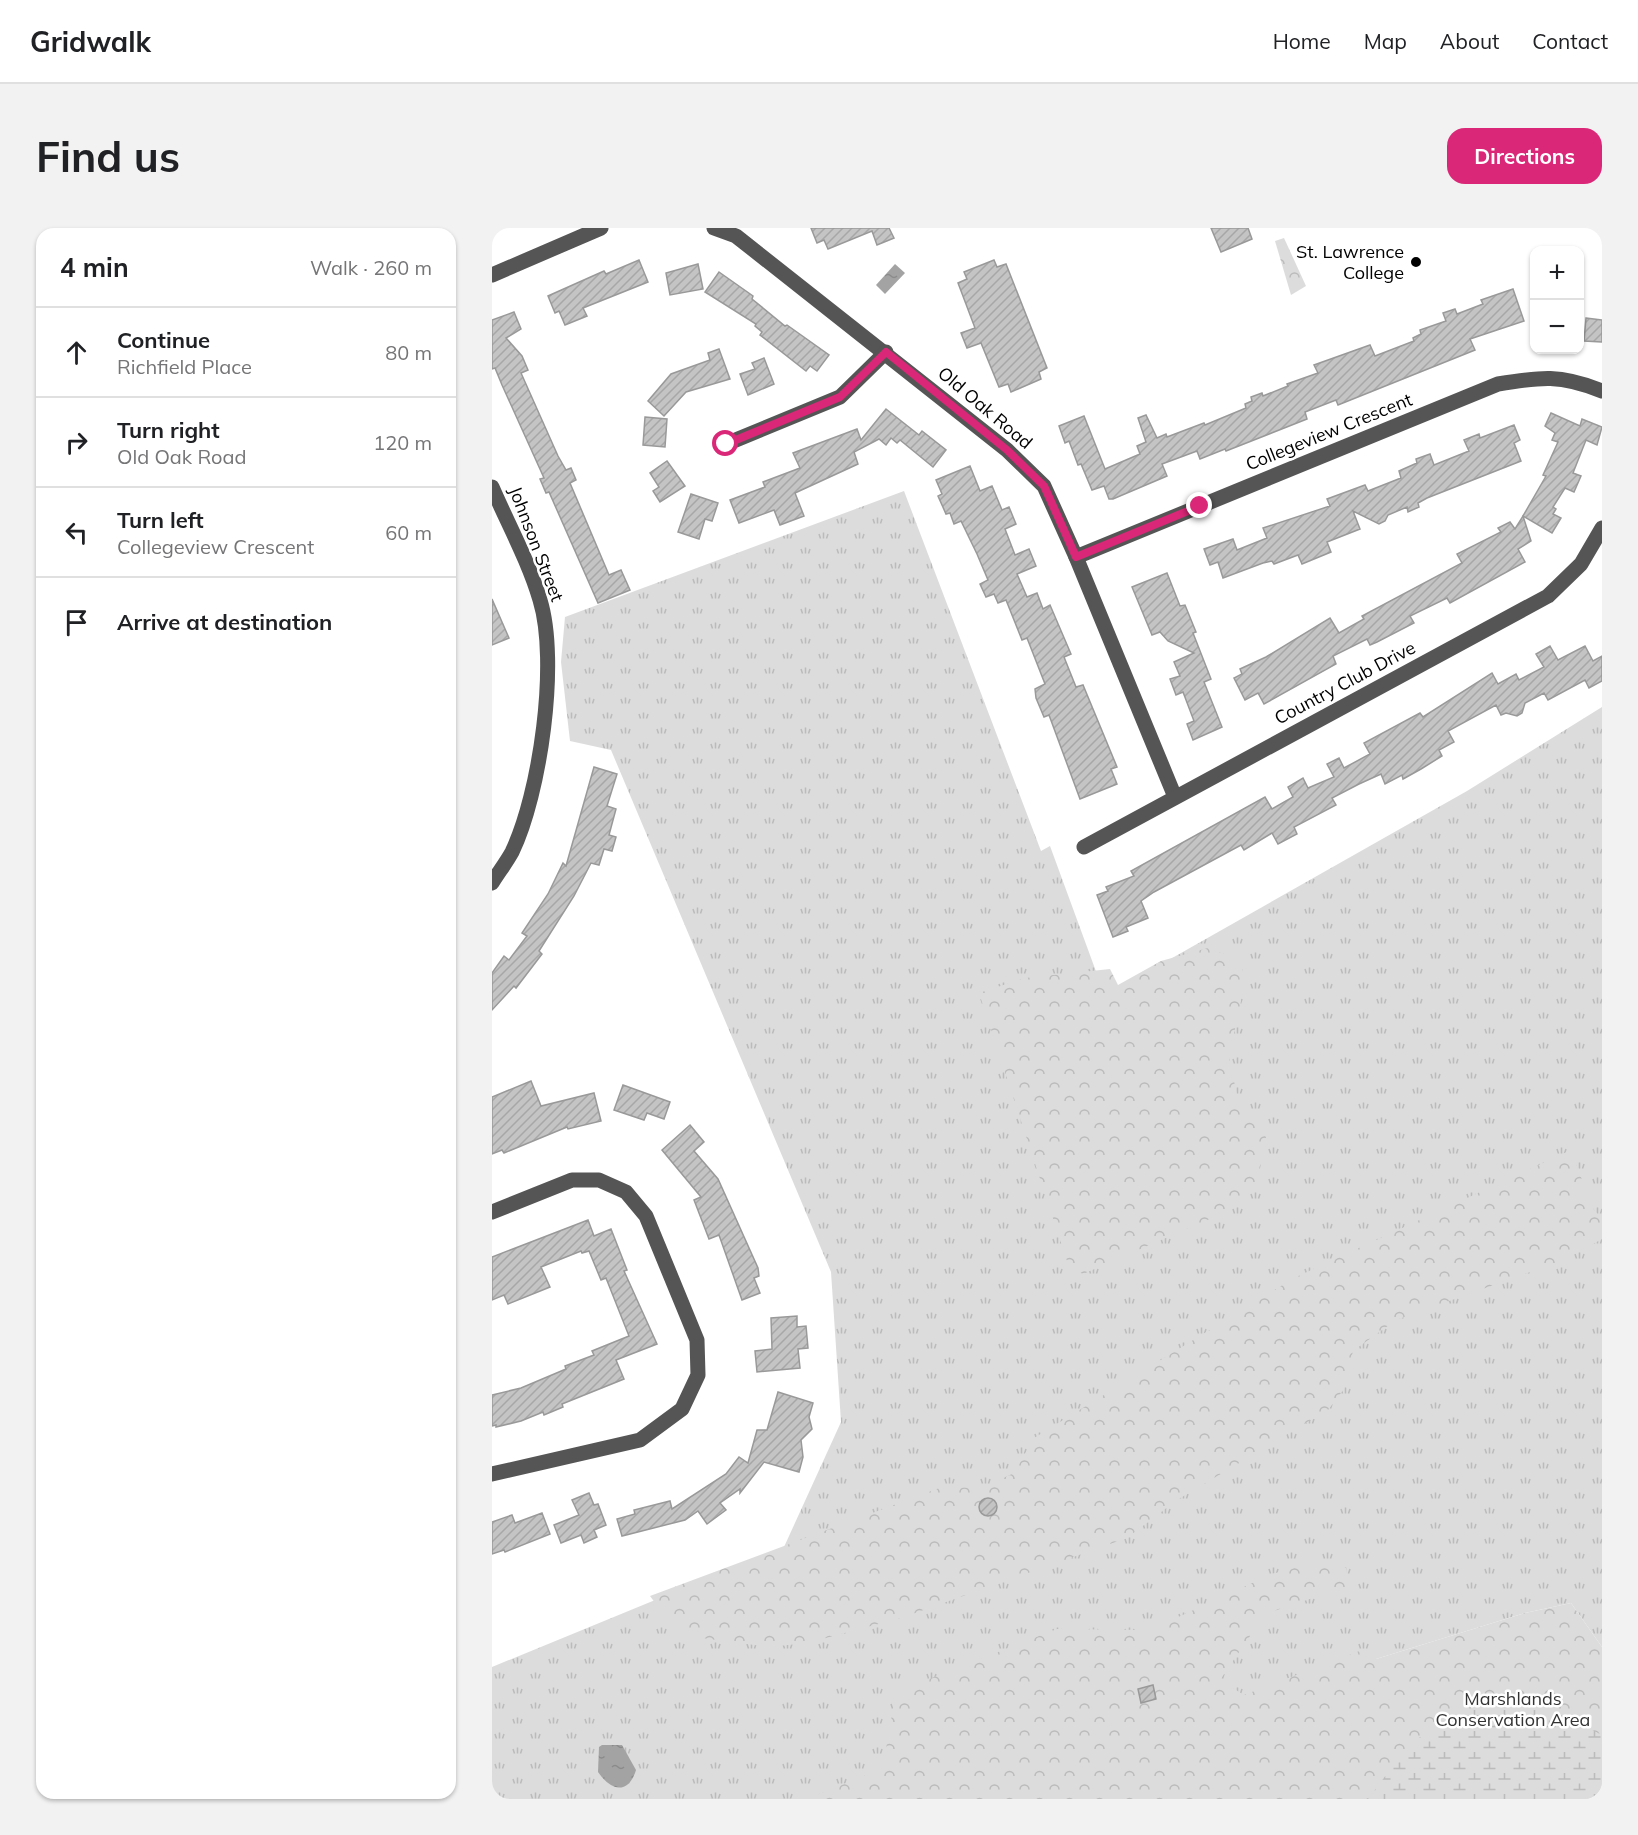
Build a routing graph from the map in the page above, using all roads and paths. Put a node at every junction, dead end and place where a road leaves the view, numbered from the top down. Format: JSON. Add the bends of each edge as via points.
{"nodes":[{"id":1,"x":601,"y":228,"type":"edge"},
{"id":2,"x":714,"y":228,"type":"edge"},
{"id":3,"x":492,"y":275,"type":"edge"},
{"id":4,"x":886,"y":352,"type":"junction"},
{"id":5,"x":1602,"y":390,"type":"edge"},
{"id":6,"x":726,"y":444,"type":"dead end"},
{"id":7,"x":492,"y":486,"type":"edge"},
{"id":8,"x":1602,"y":528,"type":"edge"},
{"id":9,"x":1076,"y":557,"type":"junction"},
{"id":10,"x":1175,"y":797,"type":"junction"},
{"id":11,"x":1084,"y":847,"type":"dead end"},
{"id":12,"x":492,"y":883,"type":"edge"},
{"id":13,"x":492,"y":1212,"type":"edge"},
{"id":14,"x":492,"y":1474,"type":"edge"}],
"edges":[{"from":1,"to":3,"type":"street"},
{"from":2,"to":4,"type":"street","name":"Old Oak Road","via":[[736,236]]},
{"from":4,"to":6,"type":"street","via":[[840,397]]},
{"from":4,"to":9,"type":"street","name":"Old Oak Road","via":[[1007,450],[1044,486]]},
{"from":5,"to":9,"type":"street","name":"Collegeview Crescent","via":[[1572,379],[1541,377],[1498,384]]},
{"from":7,"to":12,"type":"street","name":"Johnson Street","via":[[541,601],[548,652],[546,718],[531,794],[512,851]]},
{"from":8,"to":10,"type":"street","name":"Country Club Drive","via":[[1581,564],[1548,596]]},
{"from":9,"to":10,"type":"street","name":"Old Oak Road"},
{"from":10,"to":11,"type":"street","name":"Country Club Drive"},
{"from":13,"to":14,"type":"street","via":[[572,1180],[599,1180],[626,1192],[645,1216],[697,1340],[698,1376],[682,1409],[640,1440]]}]}
